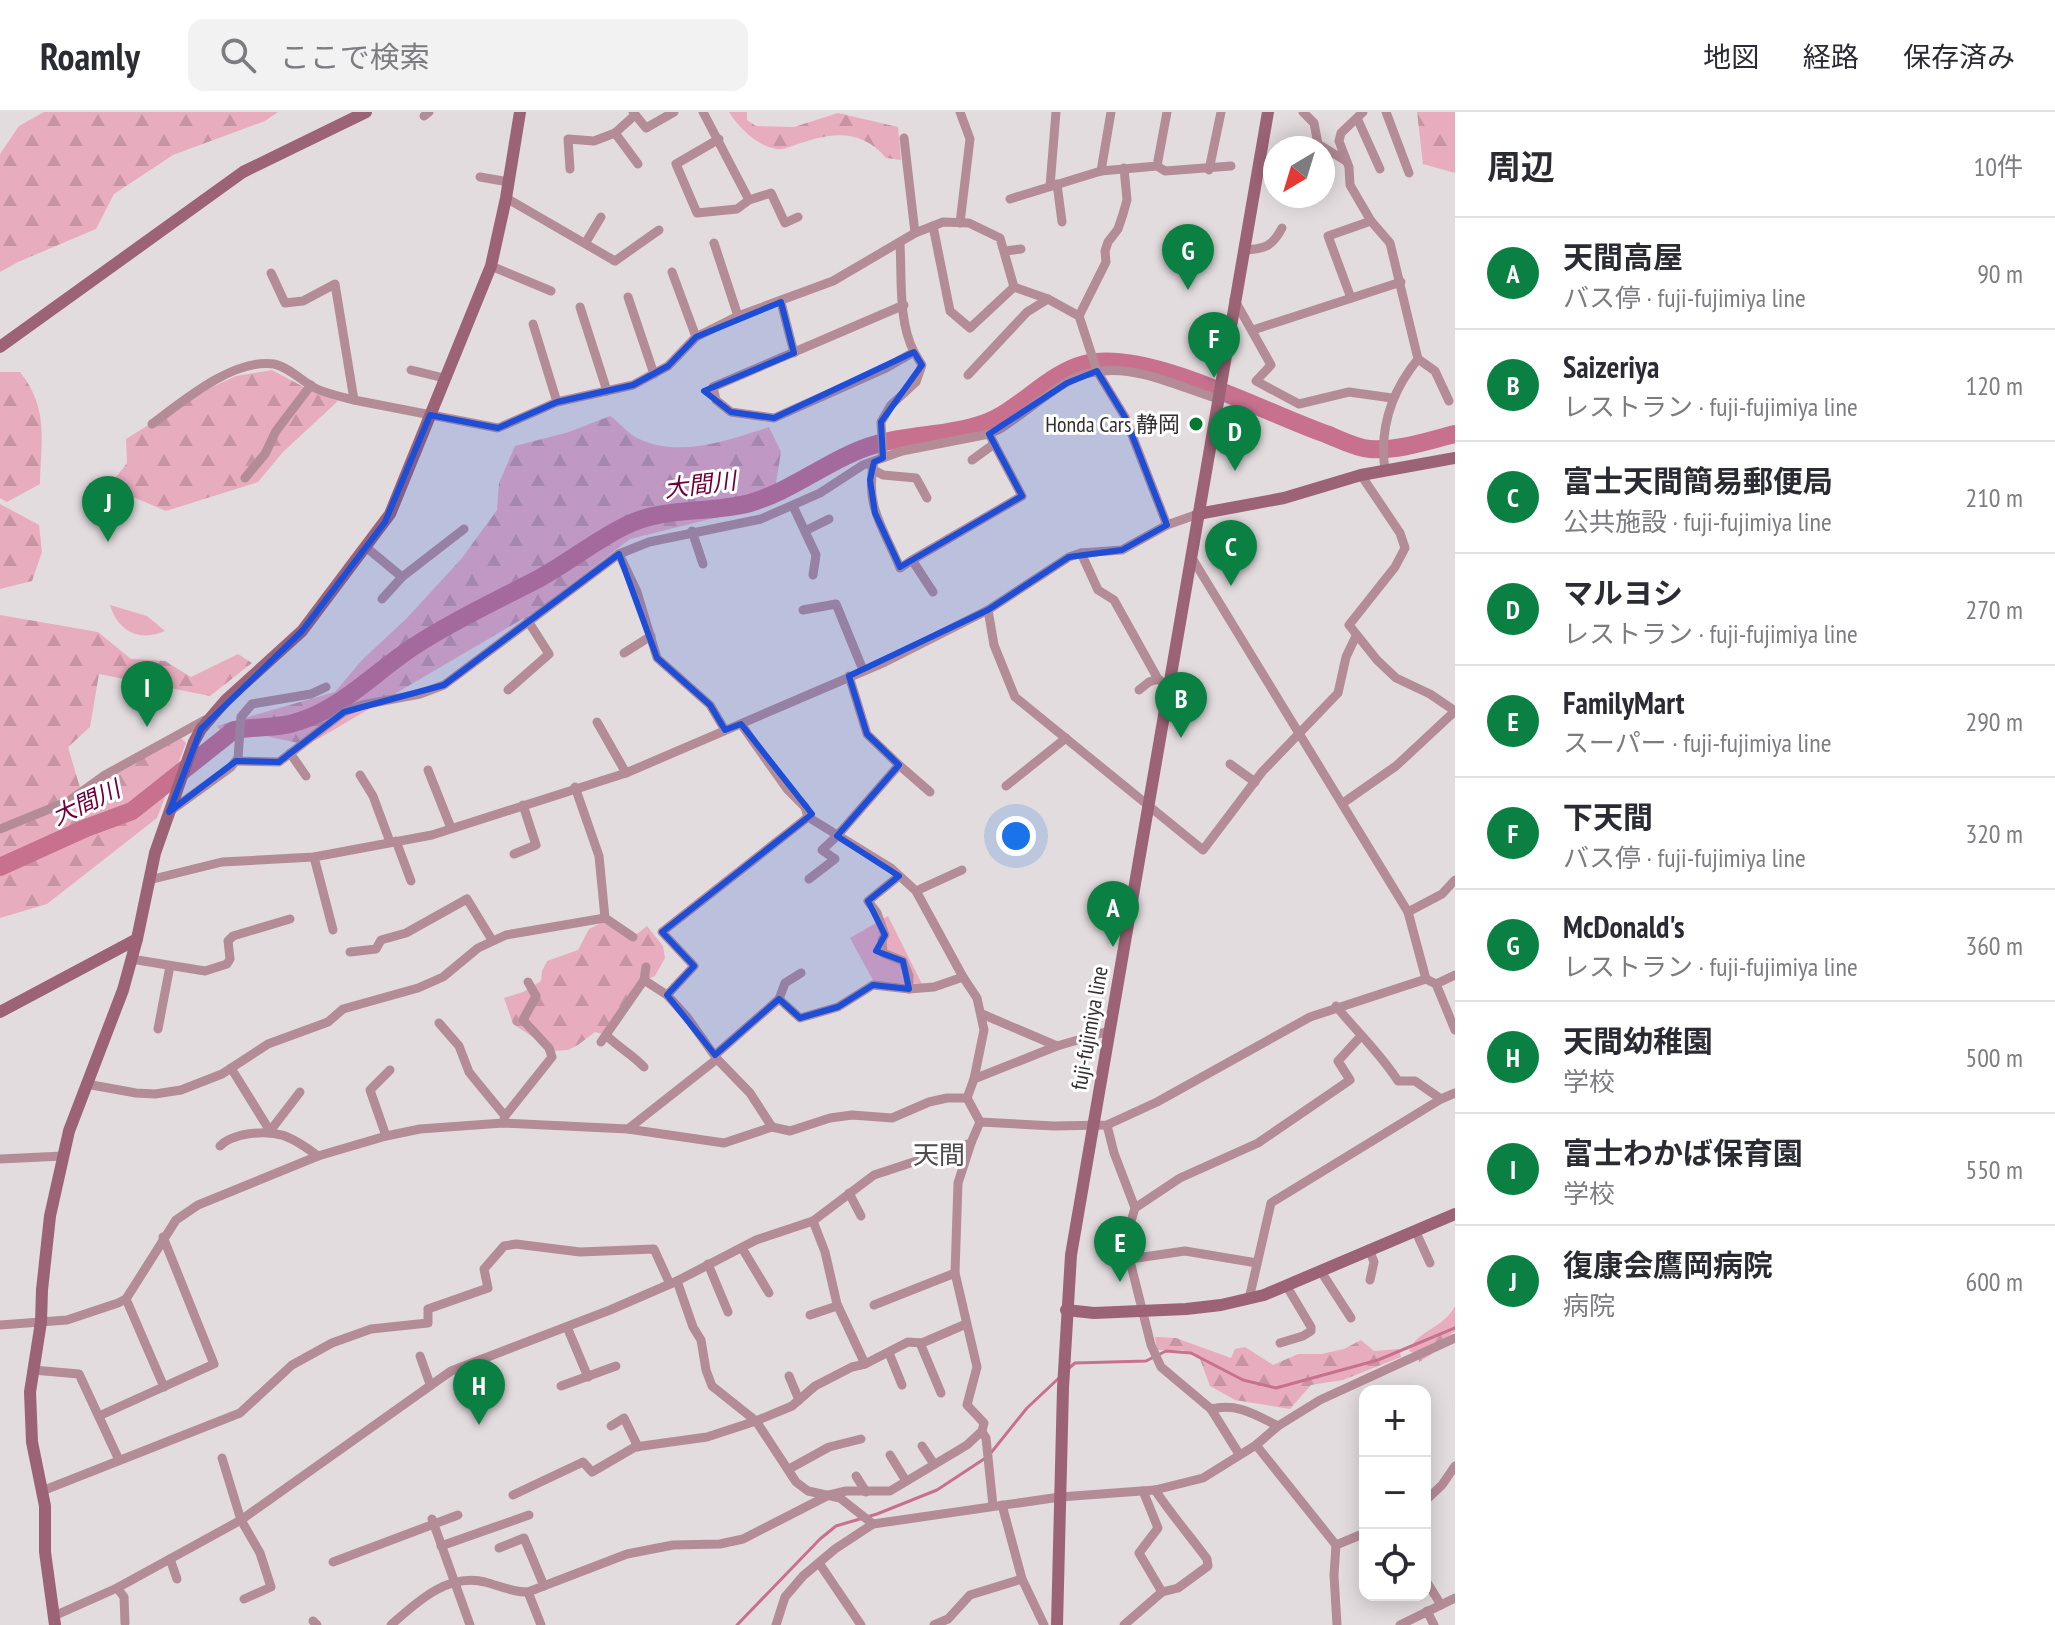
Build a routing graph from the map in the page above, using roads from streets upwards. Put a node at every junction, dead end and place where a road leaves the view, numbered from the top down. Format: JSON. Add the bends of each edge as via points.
{"nodes":[{"id":1,"x":366,"y":112,"type":"edge"},
{"id":2,"x":520,"y":112,"type":"edge"},
{"id":3,"x":674,"y":112,"type":"edge"},
{"id":4,"x":703,"y":112,"type":"edge"},
{"id":5,"x":960,"y":112,"type":"edge"},
{"id":6,"x":1056,"y":112,"type":"edge"},
{"id":7,"x":1111,"y":112,"type":"edge"},
{"id":8,"x":1167,"y":112,"type":"edge"},
{"id":9,"x":1221,"y":112,"type":"edge"},
{"id":10,"x":1268,"y":112,"type":"edge"},
{"id":11,"x":1303,"y":112,"type":"edge"},
{"id":12,"x":1386,"y":112,"type":"edge"},
{"id":13,"x":634,"y":113,"type":"edge"},
{"id":14,"x":1360,"y":115,"type":"edge"},
{"id":15,"x":615,"y":133,"type":"junction"},
{"id":16,"x":1315,"y":136,"type":"edge"},
{"id":17,"x":904,"y":138,"type":"dead end"},
{"id":18,"x":719,"y":139,"type":"junction"},
{"id":19,"x":1335,"y":156,"type":"edge"},
{"id":20,"x":1346,"y":161,"type":"junction"},
{"id":21,"x":638,"y":164,"type":"dead end"},
{"id":22,"x":1157,"y":166,"type":"junction"},
{"id":23,"x":1231,"y":166,"type":"dead end"},
{"id":24,"x":1258,"y":166,"type":"junction"},
{"id":25,"x":1263,"y":166,"type":"edge"},
{"id":26,"x":1124,"y":168,"type":"junction"},
{"id":27,"x":570,"y":169,"type":"dead end"},
{"id":28,"x":1380,"y":169,"type":"dead end"},
{"id":29,"x":1209,"y":170,"type":"junction"},
{"id":30,"x":1101,"y":171,"type":"junction"},
{"id":31,"x":1409,"y":173,"type":"dead end"},
{"id":32,"x":480,"y":177,"type":"dead end"},
{"id":33,"x":509,"y":182,"type":"junction"},
{"id":34,"x":1053,"y":185,"type":"junction"},
{"id":35,"x":506,"y":198,"type":"junction"},
{"id":36,"x":1010,"y":199,"type":"dead end"},
{"id":37,"x":749,"y":200,"type":"junction"},
{"id":38,"x":601,"y":217,"type":"dead end"},
{"id":39,"x":798,"y":217,"type":"dead end"},
{"id":40,"x":1371,"y":221,"type":"junction"},
{"id":41,"x":1062,"y":222,"type":"dead end"},
{"id":42,"x":960,"y":223,"type":"junction"},
{"id":43,"x":933,"y":226,"type":"junction"},
{"id":44,"x":1282,"y":228,"type":"dead end"},
{"id":45,"x":659,"y":230,"type":"dead end"},
{"id":46,"x":915,"y":233,"type":"junction"},
{"id":47,"x":586,"y":242,"type":"junction"},
{"id":48,"x":714,"y":243,"type":"dead end"},
{"id":49,"x":900,"y":244,"type":"junction"},
{"id":50,"x":1021,"y":249,"type":"dead end"},
{"id":51,"x":1243,"y":250,"type":"junction"},
{"id":52,"x":1005,"y":251,"type":"junction"},
{"id":53,"x":491,"y":266,"type":"junction"},
{"id":54,"x":672,"y":272,"type":"dead end"},
{"id":55,"x":271,"y":273,"type":"dead end"},
{"id":56,"x":1401,"y":282,"type":"junction"},
{"id":57,"x":1014,"y":287,"type":"junction"},
{"id":58,"x":551,"y":291,"type":"dead end"},
{"id":59,"x":628,"y":297,"type":"dead end"},
{"id":60,"x":1351,"y":298,"type":"junction"},
{"id":61,"x":1048,"y":299,"type":"junction"},
{"id":62,"x":1234,"y":299,"type":"junction"},
{"id":63,"x":781,"y":302,"type":"junction"},
{"id":64,"x":904,"y":305,"type":"junction"},
{"id":65,"x":580,"y":307,"type":"dead end"},
{"id":66,"x":738,"y":316,"type":"junction"},
{"id":67,"x":1079,"y":316,"type":"junction"},
{"id":68,"x":533,"y":324,"type":"dead end"},
{"id":69,"x":1253,"y":330,"type":"junction"},
{"id":70,"x":696,"y":337,"type":"junction"},
{"id":71,"x":0,"y":347,"type":"edge"},
{"id":72,"x":914,"y":352,"type":"junction"},
{"id":73,"x":794,"y":353,"type":"junction"},
{"id":74,"x":1418,"y":359,"type":"junction"},
{"id":75,"x":411,"y":370,"type":"dead end"},
{"id":76,"x":1097,"y":371,"type":"junction"},
{"id":77,"x":654,"y":374,"type":"junction"},
{"id":78,"x":968,"y":375,"type":"dead end"},
{"id":79,"x":444,"y":378,"type":"junction"},
{"id":80,"x":311,"y":385,"type":"junction"},
{"id":81,"x":607,"y":391,"type":"junction"},
{"id":82,"x":1392,"y":398,"type":"junction"},
{"id":83,"x":1218,"y":399,"type":"junction"},
{"id":84,"x":354,"y":400,"type":"junction"},
{"id":85,"x":1449,"y":401,"type":"dead end"},
{"id":86,"x":557,"y":402,"type":"junction"},
{"id":87,"x":430,"y":415,"type":"junction"},
{"id":88,"x":152,"y":424,"type":"dead end"},
{"id":89,"x":989,"y":434,"type":"junction"},
{"id":90,"x":994,"y":444,"type":"junction"},
{"id":91,"x":1455,"y":458,"type":"edge"},
{"id":92,"x":972,"y":460,"type":"dead end"},
{"id":93,"x":876,"y":463,"type":"junction"},
{"id":94,"x":1385,"y":470,"type":"junction"},
{"id":95,"x":1361,"y":475,"type":"junction"},
{"id":96,"x":245,"y":478,"type":"dead end"},
{"id":97,"x":927,"y":498,"type":"dead end"},
{"id":98,"x":793,"y":506,"type":"junction"},
{"id":99,"x":1198,"y":514,"type":"junction"},
{"id":100,"x":829,"y":519,"type":"dead end"},
{"id":101,"x":1167,"y":525,"type":"junction"},
{"id":102,"x":464,"y":529,"type":"dead end"},
{"id":103,"x":692,"y":531,"type":"junction"},
{"id":104,"x":805,"y":531,"type":"junction"},
{"id":105,"x":367,"y":548,"type":"junction"},
{"id":106,"x":1081,"y":553,"type":"junction"},
{"id":107,"x":619,"y":554,"type":"junction"},
{"id":108,"x":1192,"y":558,"type":"junction"},
{"id":109,"x":912,"y":560,"type":"junction"},
{"id":110,"x":703,"y":564,"type":"dead end"},
{"id":111,"x":813,"y":575,"type":"dead end"},
{"id":112,"x":402,"y":577,"type":"junction"},
{"id":113,"x":933,"y":592,"type":"dead end"},
{"id":114,"x":382,"y":599,"type":"dead end"},
{"id":115,"x":803,"y":610,"type":"dead end"},
{"id":116,"x":988,"y":610,"type":"junction"},
{"id":117,"x":528,"y":621,"type":"junction"},
{"id":118,"x":651,"y":636,"type":"junction"},
{"id":119,"x":1356,"y":636,"type":"junction"},
{"id":120,"x":624,"y":653,"type":"dead end"},
{"id":121,"x":863,"y":670,"type":"junction"},
{"id":122,"x":849,"y":676,"type":"junction"},
{"id":123,"x":1163,"y":683,"type":"junction"},
{"id":124,"x":326,"y":687,"type":"dead end"},
{"id":125,"x":508,"y":690,"type":"dead end"},
{"id":126,"x":1139,"y":690,"type":"dead end"},
{"id":127,"x":1455,"y":711,"type":"edge"},
{"id":128,"x":212,"y":716,"type":"junction"},
{"id":129,"x":597,"y":722,"type":"dead end"},
{"id":130,"x":741,"y":724,"type":"junction"},
{"id":131,"x":725,"y":730,"type":"junction"},
{"id":132,"x":1300,"y":732,"type":"junction"},
{"id":133,"x":1066,"y":738,"type":"junction"},
{"id":134,"x":290,"y":753,"type":"junction"},
{"id":135,"x":236,"y":761,"type":"junction"},
{"id":136,"x":1230,"y":764,"type":"dead end"},
{"id":137,"x":899,"y":765,"type":"junction"},
{"id":138,"x":428,"y":770,"type":"dead end"},
{"id":139,"x":626,"y":773,"type":"junction"},
{"id":140,"x":360,"y":775,"type":"dead end"},
{"id":141,"x":306,"y":776,"type":"dead end"},
{"id":142,"x":1255,"y":782,"type":"junction"},
{"id":143,"x":1006,"y":786,"type":"dead end"},
{"id":144,"x":575,"y":787,"type":"junction"},
{"id":145,"x":930,"y":792,"type":"dead end"},
{"id":146,"x":1343,"y":803,"type":"junction"},
{"id":147,"x":523,"y":805,"type":"junction"},
{"id":148,"x":1148,"y":808,"type":"junction"},
{"id":149,"x":169,"y":812,"type":"junction"},
{"id":150,"x":808,"y":817,"type":"junction"},
{"id":151,"x":451,"y":828,"type":"junction"},
{"id":152,"x":0,"y":829,"type":"edge"},
{"id":153,"x":837,"y":836,"type":"junction"},
{"id":154,"x":393,"y":841,"type":"junction"},
{"id":155,"x":514,"y":854,"type":"dead end"},
{"id":156,"x":314,"y":857,"type":"junction"},
{"id":157,"x":962,"y":870,"type":"dead end"},
{"id":158,"x":899,"y":876,"type":"junction"},
{"id":159,"x":809,"y":879,"type":"dead end"},
{"id":160,"x":149,"y":880,"type":"junction"},
{"id":161,"x":1455,"y":880,"type":"edge"},
{"id":162,"x":411,"y":881,"type":"dead end"},
{"id":163,"x":916,"y":891,"type":"junction"},
{"id":164,"x":1408,"y":912,"type":"junction"},
{"id":165,"x":605,"y":918,"type":"junction"},
{"id":166,"x":290,"y":919,"type":"dead end"},
{"id":167,"x":333,"y":930,"type":"dead end"},
{"id":168,"x":633,"y":937,"type":"dead end"},
{"id":169,"x":137,"y":939,"type":"junction"},
{"id":170,"x":492,"y":940,"type":"junction"},
{"id":171,"x":350,"y":952,"type":"dead end"},
{"id":172,"x":131,"y":959,"type":"junction"},
{"id":173,"x":170,"y":966,"type":"junction"},
{"id":174,"x":646,"y":967,"type":"dead end"},
{"id":175,"x":801,"y":973,"type":"dead end"},
{"id":176,"x":1455,"y":975,"type":"edge"},
{"id":177,"x":963,"y":977,"type":"junction"},
{"id":178,"x":644,"y":980,"type":"junction"},
{"id":179,"x":528,"y":982,"type":"dead end"},
{"id":180,"x":1431,"y":982,"type":"junction"},
{"id":181,"x":909,"y":989,"type":"junction"},
{"id":182,"x":667,"y":995,"type":"junction"},
{"id":183,"x":779,"y":999,"type":"junction"},
{"id":184,"x":1336,"y":1006,"type":"junction"},
{"id":185,"x":0,"y":1012,"type":"edge"},
{"id":186,"x":982,"y":1014,"type":"junction"},
{"id":187,"x":439,"y":1023,"type":"dead end"},
{"id":188,"x":158,"y":1029,"type":"dead end"},
{"id":189,"x":1455,"y":1030,"type":"edge"},
{"id":190,"x":1109,"y":1031,"type":"junction"},
{"id":191,"x":1360,"y":1037,"type":"junction"},
{"id":192,"x":1057,"y":1046,"type":"junction"},
{"id":193,"x":716,"y":1057,"type":"junction"},
{"id":194,"x":644,"y":1067,"type":"dead end"},
{"id":195,"x":231,"y":1068,"type":"junction"},
{"id":196,"x":390,"y":1070,"type":"dead end"},
{"id":197,"x":974,"y":1079,"type":"junction"},
{"id":198,"x":86,"y":1084,"type":"junction"},
{"id":199,"x":300,"y":1092,"type":"dead end"},
{"id":200,"x":1455,"y":1093,"type":"edge"},
{"id":201,"x":967,"y":1098,"type":"junction"},
{"id":202,"x":1441,"y":1099,"type":"junction"},
{"id":203,"x":504,"y":1120,"type":"junction"},
{"id":204,"x":980,"y":1122,"type":"junction"},
{"id":205,"x":1093,"y":1124,"type":"junction"},
{"id":206,"x":1107,"y":1125,"type":"junction"},
{"id":207,"x":772,"y":1127,"type":"junction"},
{"id":208,"x":628,"y":1129,"type":"junction"},
{"id":209,"x":270,"y":1131,"type":"junction"},
{"id":210,"x":386,"y":1136,"type":"junction"},
{"id":211,"x":971,"y":1143,"type":"junction"},
{"id":212,"x":220,"y":1146,"type":"dead end"},
{"id":213,"x":63,"y":1156,"type":"junction"},
{"id":214,"x":318,"y":1156,"type":"junction"},
{"id":215,"x":0,"y":1159,"type":"edge"},
{"id":216,"x":849,"y":1193,"type":"junction"},
{"id":217,"x":1135,"y":1208,"type":"junction"},
{"id":218,"x":1455,"y":1214,"type":"edge"},
{"id":219,"x":861,"y":1216,"type":"dead end"},
{"id":220,"x":813,"y":1221,"type":"junction"},
{"id":221,"x":1415,"y":1230,"type":"junction"},
{"id":222,"x":163,"y":1237,"type":"junction"},
{"id":223,"x":742,"y":1248,"type":"junction"},
{"id":224,"x":1369,"y":1249,"type":"junction"},
{"id":225,"x":1130,"y":1259,"type":"junction"},
{"id":226,"x":1257,"y":1263,"type":"junction"},
{"id":227,"x":1430,"y":1263,"type":"dead end"},
{"id":228,"x":708,"y":1264,"type":"junction"},
{"id":229,"x":1320,"y":1270,"type":"junction"},
{"id":230,"x":955,"y":1273,"type":"junction"},
{"id":231,"x":1370,"y":1280,"type":"dead end"},
{"id":232,"x":673,"y":1282,"type":"junction"},
{"id":233,"x":1286,"y":1285,"type":"junction"},
{"id":234,"x":769,"y":1293,"type":"dead end"},
{"id":235,"x":126,"y":1299,"type":"junction"},
{"id":236,"x":1249,"y":1299,"type":"junction"},
{"id":237,"x":874,"y":1305,"type":"dead end"},
{"id":238,"x":837,"y":1306,"type":"junction"},
{"id":239,"x":1066,"y":1310,"type":"junction"},
{"id":240,"x":1141,"y":1310,"type":"junction"},
{"id":241,"x":728,"y":1312,"type":"dead end"},
{"id":242,"x":810,"y":1315,"type":"dead end"},
{"id":243,"x":1351,"y":1318,"type":"dead end"},
{"id":244,"x":41,"y":1322,"type":"junction"},
{"id":245,"x":966,"y":1324,"type":"junction"},
{"id":246,"x":0,"y":1325,"type":"edge"},
{"id":247,"x":567,"y":1327,"type":"junction"},
{"id":248,"x":1455,"y":1338,"type":"edge"},
{"id":249,"x":920,"y":1343,"type":"junction"},
{"id":250,"x":1280,"y":1343,"type":"dead end"},
{"id":251,"x":889,"y":1353,"type":"junction"},
{"id":252,"x":420,"y":1356,"type":"dead end"},
{"id":253,"x":865,"y":1364,"type":"junction"},
{"id":254,"x":616,"y":1366,"type":"dead end"},
{"id":255,"x":33,"y":1370,"type":"junction"},
{"id":256,"x":789,"y":1376,"type":"dead end"},
{"id":257,"x":588,"y":1377,"type":"junction"},
{"id":258,"x":430,"y":1384,"type":"junction"},
{"id":259,"x":902,"y":1385,"type":"dead end"},
{"id":260,"x":561,"y":1386,"type":"dead end"},
{"id":261,"x":164,"y":1387,"type":"junction"},
{"id":262,"x":941,"y":1393,"type":"dead end"},
{"id":263,"x":799,"y":1400,"type":"junction"},
{"id":264,"x":1211,"y":1409,"type":"junction"},
{"id":265,"x":99,"y":1416,"type":"junction"},
{"id":266,"x":756,"y":1421,"type":"junction"},
{"id":267,"x":611,"y":1426,"type":"dead end"},
{"id":268,"x":1278,"y":1426,"type":"junction"},
{"id":269,"x":982,"y":1432,"type":"junction"},
{"id":270,"x":861,"y":1439,"type":"dead end"},
{"id":271,"x":1256,"y":1445,"type":"junction"},
{"id":272,"x":922,"y":1446,"type":"dead end"},
{"id":273,"x":638,"y":1447,"type":"junction"},
{"id":274,"x":1239,"y":1454,"type":"junction"},
{"id":275,"x":890,"y":1455,"type":"dead end"},
{"id":276,"x":222,"y":1458,"type":"dead end"},
{"id":277,"x":119,"y":1460,"type":"junction"},
{"id":278,"x":934,"y":1464,"type":"junction"},
{"id":279,"x":1455,"y":1466,"type":"edge"},
{"id":280,"x":789,"y":1469,"type":"junction"},
{"id":281,"x":856,"y":1476,"type":"dead end"},
{"id":282,"x":906,"y":1481,"type":"junction"},
{"id":283,"x":1155,"y":1490,"type":"junction"},
{"id":284,"x":42,"y":1491,"type":"junction"},
{"id":285,"x":1143,"y":1491,"type":"junction"},
{"id":286,"x":866,"y":1492,"type":"junction"},
{"id":287,"x":513,"y":1495,"type":"dead end"},
{"id":288,"x":829,"y":1495,"type":"junction"},
{"id":289,"x":1431,"y":1495,"type":"edge"},
{"id":290,"x":1060,"y":1497,"type":"junction"},
{"id":291,"x":997,"y":1505,"type":"junction"},
{"id":292,"x":458,"y":1515,"type":"dead end"},
{"id":293,"x":529,"y":1515,"type":"dead end"},
{"id":294,"x":241,"y":1520,"type":"junction"},
{"id":295,"x":433,"y":1522,"type":"junction"},
{"id":296,"x":871,"y":1522,"type":"junction"},
{"id":297,"x":1359,"y":1535,"type":"edge"},
{"id":298,"x":1336,"y":1545,"type":"junction"},
{"id":299,"x":441,"y":1546,"type":"junction"},
{"id":300,"x":499,"y":1548,"type":"dead end"},
{"id":301,"x":170,"y":1559,"type":"junction"},
{"id":302,"x":333,"y":1562,"type":"dead end"},
{"id":303,"x":819,"y":1563,"type":"junction"},
{"id":304,"x":177,"y":1579,"type":"dead end"},
{"id":305,"x":1022,"y":1579,"type":"junction"},
{"id":306,"x":454,"y":1581,"type":"junction"},
{"id":307,"x":544,"y":1586,"type":"junction"},
{"id":308,"x":117,"y":1588,"type":"junction"},
{"id":309,"x":1431,"y":1589,"type":"edge"},
{"id":310,"x":528,"y":1592,"type":"junction"},
{"id":311,"x":1162,"y":1592,"type":"junction"},
{"id":312,"x":1455,"y":1598,"type":"edge"},
{"id":313,"x":244,"y":1599,"type":"dead end"},
{"id":314,"x":1441,"y":1605,"type":"junction"},
{"id":315,"x":1427,"y":1611,"type":"junction"},
{"id":316,"x":54,"y":1621,"type":"edge"},
{"id":317,"x":125,"y":1623,"type":"dead end"},
{"id":318,"x":395,"y":1624,"type":"edge"},
{"id":319,"x":470,"y":1625,"type":"edge"},
{"id":320,"x":541,"y":1625,"type":"edge"},
{"id":321,"x":776,"y":1625,"type":"edge"},
{"id":322,"x":861,"y":1625,"type":"edge"},
{"id":323,"x":934,"y":1625,"type":"edge"},
{"id":324,"x":1044,"y":1625,"type":"edge"},
{"id":325,"x":1057,"y":1625,"type":"edge"},
{"id":326,"x":1124,"y":1625,"type":"edge"},
{"id":327,"x":1337,"y":1625,"type":"edge"},
{"id":328,"x":1400,"y":1625,"type":"edge"},
{"id":329,"x":1434,"y":1625,"type":"edge"}],
"edges":[{"from":1,"to":71,"type":"street","via":[[243,172]]},
{"from":2,"to":33,"type":"street"},
{"from":3,"to":13,"type":"street","via":[[646,128]]},
{"from":4,"to":18,"type":"street"},
{"from":5,"to":42,"type":"street","via":[[970,139]]},
{"from":6,"to":34,"type":"street"},
{"from":7,"to":30,"type":"street"},
{"from":8,"to":22,"type":"street"},
{"from":9,"to":29,"type":"street"},
{"from":10,"to":24,"type":"street","name":"fuji-fujimiya line"},
{"from":11,"to":16,"type":"street","via":[[1314,123]]},
{"from":12,"to":31,"type":"street"},
{"from":13,"to":15,"type":"street"},
{"from":14,"to":20,"type":"street","via":[[1341,133]]},
{"from":14,"to":28,"type":"street"},
{"from":15,"to":21,"type":"street"},
{"from":15,"to":27,"type":"street","via":[[594,141],[568,139]]},
{"from":17,"to":46,"type":"street"},
{"from":18,"to":37,"type":"street"},
{"from":18,"to":37,"type":"street","via":[[676,164],[697,213],[737,209]]},
{"from":19,"to":20,"type":"street"},
{"from":20,"to":40,"type":"street","via":[[1350,185]]},
{"from":22,"to":26,"type":"street"},
{"from":22,"to":29,"type":"street","via":[[1165,171]]},
{"from":23,"to":29,"type":"street"},
{"from":24,"to":25,"type":"street"},
{"from":24,"to":51,"type":"street","name":"fuji-fujimiya line"},
{"from":26,"to":30,"type":"street"},
{"from":26,"to":67,"type":"street","via":[[1123,214]]},
{"from":30,"to":34,"type":"street"},
{"from":32,"to":33,"type":"street"},
{"from":33,"to":35,"type":"street"},
{"from":34,"to":36,"type":"street"},
{"from":34,"to":41,"type":"street"},
{"from":35,"to":47,"type":"street"},
{"from":35,"to":53,"type":"street"},
{"from":37,"to":39,"type":"street","via":[[771,193],[785,223]]},
{"from":38,"to":47,"type":"street"},
{"from":40,"to":56,"type":"street","via":[[1390,243]]},
{"from":40,"to":60,"type":"street","via":[[1328,236]]},
{"from":42,"to":43,"type":"street"},
{"from":42,"to":52,"type":"street","via":[[991,232]]},
{"from":43,"to":46,"type":"street"},
{"from":43,"to":57,"type":"street","via":[[950,311],[970,328]]},
{"from":44,"to":51,"type":"street","via":[[1268,248]]},
{"from":45,"to":47,"type":"street","via":[[615,261]]},
{"from":46,"to":49,"type":"street"},
{"from":48,"to":66,"type":"street"},
{"from":49,"to":63,"type":"street"},
{"from":49,"to":64,"type":"street"},
{"from":50,"to":52,"type":"street"},
{"from":51,"to":62,"type":"street","name":"fuji-fujimiya line"},
{"from":52,"to":57,"type":"street"},
{"from":53,"to":58,"type":"street"},
{"from":53,"to":79,"type":"street"},
{"from":54,"to":70,"type":"street"},
{"from":55,"to":84,"type":"street","via":[[285,303],[303,301],[335,284]]},
{"from":56,"to":60,"type":"street"},
{"from":56,"to":74,"type":"street"},
{"from":57,"to":61,"type":"street"},
{"from":59,"to":77,"type":"street"},
{"from":60,"to":69,"type":"street"},
{"from":61,"to":67,"type":"street"},
{"from":61,"to":78,"type":"street","via":[[1027,312]]},
{"from":62,"to":69,"type":"street"},
{"from":62,"to":83,"type":"street","name":"fuji-fujimiya line"},
{"from":63,"to":66,"type":"street"},
{"from":63,"to":73,"type":"street"},
{"from":64,"to":72,"type":"street","via":[[906,335]]},
{"from":64,"to":73,"type":"street"},
{"from":65,"to":81,"type":"street"},
{"from":66,"to":70,"type":"street"},
{"from":67,"to":76,"type":"street"},
{"from":68,"to":86,"type":"street"},
{"from":69,"to":82,"type":"street","via":[[1271,365],[1256,381],[1299,404],[1349,392]]},
{"from":70,"to":77,"type":"street"},
{"from":72,"to":73,"type":"street","via":[[774,418],[731,412],[716,400],[713,387]]},
{"from":72,"to":93,"type":"street","via":[[922,365],[916,382],[881,422]]},
{"from":74,"to":82,"type":"street"},
{"from":74,"to":85,"type":"street","via":[[1435,371]]},
{"from":75,"to":79,"type":"street"},
{"from":76,"to":83,"type":"street","via":[[1129,371]]},
{"from":76,"to":89,"type":"street","via":[[1067,383]]},
{"from":76,"to":101,"type":"street","via":[[1125,417]]},
{"from":77,"to":81,"type":"street"},
{"from":79,"to":87,"type":"street"},
{"from":80,"to":84,"type":"street"},
{"from":80,"to":88,"type":"street","via":[[276,364],[259,365],[201,387]]},
{"from":80,"to":96,"type":"street"},
{"from":81,"to":86,"type":"street"},
{"from":82,"to":94,"type":"street"},
{"from":83,"to":99,"type":"street","name":"fuji-fujimiya line"},
{"from":84,"to":87,"type":"street"},
{"from":86,"to":87,"type":"street","via":[[498,428]]},
{"from":87,"to":105,"type":"street","via":[[398,498]]},
{"from":89,"to":90,"type":"street"},
{"from":89,"to":93,"type":"street","via":[[902,451]]},
{"from":90,"to":92,"type":"street"},
{"from":90,"to":109,"type":"street","via":[[1022,496]]},
{"from":91,"to":94,"type":"street"},
{"from":93,"to":97,"type":"street","via":[[883,475],[916,478]]},
{"from":93,"to":98,"type":"street","via":[[863,465]]},
{"from":93,"to":109,"type":"street","via":[[870,499],[875,513],[900,568]]},
{"from":94,"to":95,"type":"street"},
{"from":95,"to":99,"type":"street","via":[[1284,498]]},
{"from":95,"to":119,"type":"street","via":[[1405,548],[1349,625]]},
{"from":98,"to":103,"type":"street","via":[[761,519]]},
{"from":98,"to":104,"type":"street"},
{"from":99,"to":101,"type":"street"},
{"from":99,"to":108,"type":"street","name":"fuji-fujimiya line"},
{"from":100,"to":104,"type":"street"},
{"from":101,"to":106,"type":"street","via":[[1122,550]]},
{"from":102,"to":112,"type":"street"},
{"from":103,"to":107,"type":"street"},
{"from":103,"to":110,"type":"street"},
{"from":104,"to":111,"type":"street","via":[[816,555]]},
{"from":105,"to":112,"type":"street"},
{"from":105,"to":128,"type":"street","via":[[302,631]]},
{"from":106,"to":116,"type":"street"},
{"from":106,"to":123,"type":"street","via":[[1098,590],[1114,600]]},
{"from":107,"to":117,"type":"street"},
{"from":107,"to":118,"type":"street"},
{"from":108,"to":123,"type":"street","name":"fuji-fujimiya line"},
{"from":108,"to":132,"type":"street"},
{"from":109,"to":113,"type":"street"},
{"from":112,"to":114,"type":"street"},
{"from":115,"to":121,"type":"street","via":[[836,604]]},
{"from":116,"to":121,"type":"street"},
{"from":116,"to":133,"type":"street","via":[[994,645],[1015,697]]},
{"from":117,"to":125,"type":"street","via":[[549,654]]},
{"from":117,"to":134,"type":"street","via":[[444,685],[344,712]]},
{"from":118,"to":120,"type":"street"},
{"from":118,"to":131,"type":"street","via":[[657,658],[710,705]]},
{"from":119,"to":127,"type":"street","via":[[1396,678]]},
{"from":119,"to":132,"type":"street","via":[[1338,693]]},
{"from":121,"to":122,"type":"street"},
{"from":122,"to":130,"type":"street"},
{"from":122,"to":137,"type":"street","via":[[867,734]]},
{"from":123,"to":126,"type":"street","via":[[1149,682]]},
{"from":123,"to":148,"type":"street","name":"fuji-fujimiya line"},
{"from":124,"to":135,"type":"street","via":[[252,704],[241,717]]},
{"from":127,"to":146,"type":"street","via":[[1396,766]]},
{"from":128,"to":149,"type":"street","via":[[194,742]]},
{"from":128,"to":152,"type":"street","via":[[69,801]]},
{"from":129,"to":139,"type":"street"},
{"from":130,"to":131,"type":"street"},
{"from":130,"to":150,"type":"street"},
{"from":131,"to":139,"type":"street"},
{"from":132,"to":142,"type":"street"},
{"from":132,"to":146,"type":"street"},
{"from":133,"to":143,"type":"street"},
{"from":133,"to":148,"type":"street"},
{"from":134,"to":135,"type":"street","via":[[279,762]]},
{"from":134,"to":141,"type":"street"},
{"from":135,"to":149,"type":"street"},
{"from":136,"to":142,"type":"street"},
{"from":137,"to":145,"type":"street"},
{"from":137,"to":153,"type":"street"},
{"from":138,"to":151,"type":"street"},
{"from":139,"to":144,"type":"street"},
{"from":140,"to":154,"type":"street"},
{"from":142,"to":148,"type":"street","via":[[1203,850]]},
{"from":144,"to":147,"type":"street"},
{"from":144,"to":165,"type":"street","via":[[599,856]]},
{"from":146,"to":164,"type":"street"},
{"from":147,"to":151,"type":"street"},
{"from":147,"to":155,"type":"street","via":[[536,845]]},
{"from":148,"to":190,"type":"street","name":"fuji-fujimiya line"},
{"from":149,"to":160,"type":"street"},
{"from":150,"to":153,"type":"street"},
{"from":150,"to":182,"type":"street","via":[[662,932],[694,966]]},
{"from":151,"to":154,"type":"street"},
{"from":153,"to":158,"type":"street"},
{"from":153,"to":159,"type":"street","via":[[822,850],[835,859]]},
{"from":154,"to":156,"type":"street"},
{"from":154,"to":162,"type":"street"},
{"from":156,"to":160,"type":"street","via":[[222,862]]},
{"from":156,"to":167,"type":"street"},
{"from":157,"to":163,"type":"street"},
{"from":158,"to":163,"type":"street"},
{"from":158,"to":181,"type":"street","via":[[868,901],[885,935],[883,953],[903,961]]},
{"from":160,"to":169,"type":"street"},
{"from":161,"to":164,"type":"street","via":[[1442,894]]},
{"from":163,"to":177,"type":"street"},
{"from":164,"to":180,"type":"street"},
{"from":165,"to":168,"type":"street"},
{"from":165,"to":170,"type":"street"},
{"from":166,"to":173,"type":"street","via":[[233,936],[227,964],[205,971]]},
{"from":169,"to":172,"type":"street"},
{"from":169,"to":185,"type":"street"},
{"from":170,"to":171,"type":"street","via":[[467,899],[381,940],[376,949]]},
{"from":170,"to":195,"type":"street","via":[[443,977],[343,1009],[328,1022],[268,1044]]},
{"from":172,"to":173,"type":"street"},
{"from":172,"to":198,"type":"street"},
{"from":173,"to":188,"type":"street"},
{"from":174,"to":178,"type":"street"},
{"from":175,"to":183,"type":"street","via":[[785,983]]},
{"from":176,"to":180,"type":"street"},
{"from":177,"to":181,"type":"street"},
{"from":177,"to":186,"type":"street"},
{"from":178,"to":182,"type":"street"},
{"from":178,"to":194,"type":"street","via":[[603,1038]]},
{"from":179,"to":203,"type":"street","via":[[536,996],[523,1020],[552,1057]]},
{"from":180,"to":184,"type":"street"},
{"from":180,"to":189,"type":"street"},
{"from":181,"to":183,"type":"street","via":[[873,985],[838,1007],[800,1018]]},
{"from":182,"to":193,"type":"street"},
{"from":183,"to":193,"type":"street"},
{"from":184,"to":191,"type":"street"},
{"from":184,"to":206,"type":"street"},
{"from":186,"to":192,"type":"street"},
{"from":186,"to":197,"type":"street"},
{"from":187,"to":203,"type":"street"},
{"from":190,"to":192,"type":"street"},
{"from":190,"to":205,"type":"street","name":"fuji-fujimiya line"},
{"from":191,"to":202,"type":"street","via":[[1382,1056],[1398,1081],[1415,1081]]},
{"from":191,"to":217,"type":"street","via":[[1338,1061],[1350,1080],[1258,1143],[1180,1178]]},
{"from":192,"to":197,"type":"street"},
{"from":193,"to":207,"type":"street","via":[[750,1093]]},
{"from":193,"to":208,"type":"street"},
{"from":195,"to":198,"type":"street","via":[[181,1090],[155,1094]]},
{"from":195,"to":209,"type":"street"},
{"from":196,"to":210,"type":"street","via":[[370,1090]]},
{"from":197,"to":201,"type":"street"},
{"from":198,"to":213,"type":"street"},
{"from":199,"to":209,"type":"street"},
{"from":200,"to":202,"type":"street"},
{"from":201,"to":204,"type":"street"},
{"from":201,"to":207,"type":"street","via":[[929,1102],[892,1118],[852,1115],[790,1131]]},
{"from":202,"to":226,"type":"street","via":[[1271,1203]]},
{"from":203,"to":208,"type":"street"},
{"from":203,"to":210,"type":"street"},
{"from":204,"to":205,"type":"street"},
{"from":204,"to":211,"type":"street"},
{"from":205,"to":206,"type":"street"},
{"from":205,"to":239,"type":"street","name":"fuji-fujimiya line"},
{"from":206,"to":217,"type":"street"},
{"from":207,"to":208,"type":"street","via":[[724,1143]]},
{"from":209,"to":212,"type":"street","via":[[227,1139]]},
{"from":209,"to":214,"type":"street","via":[[293,1138]]},
{"from":210,"to":214,"type":"street"},
{"from":211,"to":216,"type":"street","via":[[874,1175]]},
{"from":211,"to":230,"type":"street","via":[[958,1183]]},
{"from":213,"to":215,"type":"street"},
{"from":213,"to":244,"type":"street","via":[[45,1251]]},
{"from":214,"to":222,"type":"street","via":[[212,1197],[176,1220]]},
{"from":216,"to":219,"type":"street"},
{"from":216,"to":220,"type":"street"},
{"from":217,"to":225,"type":"street","via":[[1125,1241]]},
{"from":218,"to":221,"type":"street"},
{"from":220,"to":223,"type":"street"},
{"from":220,"to":238,"type":"street"},
{"from":221,"to":224,"type":"street"},
{"from":221,"to":227,"type":"street"},
{"from":222,"to":235,"type":"street"},
{"from":222,"to":261,"type":"street","via":[[214,1364]]},
{"from":223,"to":228,"type":"street"},
{"from":223,"to":234,"type":"street"},
{"from":224,"to":229,"type":"street"},
{"from":224,"to":231,"type":"street","via":[[1374,1262]]},
{"from":225,"to":226,"type":"street","via":[[1185,1251]]},
{"from":225,"to":240,"type":"street"},
{"from":226,"to":236,"type":"street"},
{"from":228,"to":232,"type":"street"},
{"from":228,"to":241,"type":"street"},
{"from":229,"to":233,"type":"street"},
{"from":229,"to":243,"type":"street"},
{"from":230,"to":237,"type":"street"},
{"from":230,"to":245,"type":"street"},
{"from":232,"to":247,"type":"street"},
{"from":232,"to":266,"type":"street","via":[[701,1340],[712,1386]]},
{"from":232,"to":277,"type":"street","via":[[654,1249],[580,1252],[504,1246],[484,1269],[488,1288],[428,1309],[428,1323],[371,1329],[332,1343],[292,1365],[240,1413]]},
{"from":233,"to":236,"type":"street"},
{"from":233,"to":250,"type":"street","via":[[1311,1331]]},
{"from":235,"to":244,"type":"street","via":[[67,1320]]},
{"from":235,"to":261,"type":"street"},
{"from":236,"to":240,"type":"street"},
{"from":238,"to":242,"type":"street"},
{"from":238,"to":253,"type":"street"},
{"from":239,"to":240,"type":"street"},
{"from":239,"to":290,"type":"street","name":"fuji-fujimiya line"},
{"from":240,"to":264,"type":"street","via":[[1161,1367]]},
{"from":244,"to":246,"type":"street"},
{"from":244,"to":255,"type":"street"},
{"from":245,"to":249,"type":"street"},
{"from":245,"to":269,"type":"street","via":[[977,1367],[967,1405],[984,1423]]},
{"from":247,"to":257,"type":"street"},
{"from":247,"to":258,"type":"street","via":[[472,1361]]},
{"from":248,"to":268,"type":"street","via":[[1320,1400]]},
{"from":249,"to":251,"type":"street","via":[[908,1342]]},
{"from":249,"to":262,"type":"street"},
{"from":251,"to":253,"type":"street"},
{"from":251,"to":259,"type":"street"},
{"from":252,"to":258,"type":"street"},
{"from":253,"to":263,"type":"street","via":[[828,1379]]},
{"from":254,"to":257,"type":"street"},
{"from":255,"to":265,"type":"street","via":[[79,1374]]},
{"from":255,"to":284,"type":"street","via":[[32,1442]]},
{"from":256,"to":263,"type":"street"},
{"from":257,"to":260,"type":"street"},
{"from":258,"to":294,"type":"street"},
{"from":261,"to":265,"type":"street"},
{"from":263,"to":266,"type":"street"},
{"from":264,"to":268,"type":"street","via":[[1242,1407]]},
{"from":264,"to":274,"type":"street"},
{"from":265,"to":277,"type":"street"},
{"from":266,"to":273,"type":"street","via":[[707,1437]]},
{"from":266,"to":280,"type":"street"},
{"from":267,"to":273,"type":"street","via":[[624,1418]]},
{"from":268,"to":271,"type":"street"},
{"from":269,"to":278,"type":"street"},
{"from":269,"to":291,"type":"street"},
{"from":270,"to":280,"type":"street","via":[[829,1447]]},
{"from":271,"to":274,"type":"street"},
{"from":271,"to":298,"type":"street"},
{"from":272,"to":278,"type":"street"},
{"from":273,"to":287,"type":"street","via":[[592,1472],[583,1462]]},
{"from":274,"to":283,"type":"street","via":[[1203,1478]]},
{"from":275,"to":282,"type":"street"},
{"from":276,"to":294,"type":"street"},
{"from":277,"to":284,"type":"street"},
{"from":278,"to":282,"type":"street"},
{"from":279,"to":289,"type":"street"},
{"from":280,"to":288,"type":"street","via":[[808,1491]]},
{"from":281,"to":286,"type":"street"},
{"from":282,"to":286,"type":"street","via":[[890,1491]]},
{"from":283,"to":285,"type":"street"},
{"from":283,"to":311,"type":"street","via":[[1208,1566],[1178,1588]]},
{"from":284,"to":316,"type":"street"},
{"from":285,"to":290,"type":"street"},
{"from":285,"to":311,"type":"street","via":[[1158,1528],[1139,1553]]},
{"from":286,"to":288,"type":"street"},
{"from":288,"to":296,"type":"street"},
{"from":288,"to":307,"type":"street","via":[[743,1539],[627,1554]]},
{"from":290,"to":291,"type":"street"},
{"from":290,"to":325,"type":"street","name":"fuji-fujimiya line"},
{"from":291,"to":296,"type":"street"},
{"from":291,"to":305,"type":"street"},
{"from":292,"to":295,"type":"street"},
{"from":293,"to":299,"type":"street"},
{"from":294,"to":301,"type":"street"},
{"from":294,"to":313,"type":"street","via":[[271,1587]]},
{"from":295,"to":299,"type":"street"},
{"from":295,"to":302,"type":"street"},
{"from":296,"to":303,"type":"street"},
{"from":297,"to":298,"type":"street"},
{"from":298,"to":327,"type":"street"},
{"from":299,"to":306,"type":"street"},
{"from":300,"to":307,"type":"street","via":[[524,1538]]},
{"from":301,"to":304,"type":"street"},
{"from":301,"to":308,"type":"street"},
{"from":303,"to":321,"type":"street","via":[[785,1597]]},
{"from":303,"to":322,"type":"street"},
{"from":305,"to":323,"type":"street","via":[[970,1595],[948,1619]]},
{"from":305,"to":324,"type":"street"},
{"from":306,"to":310,"type":"street"},
{"from":306,"to":318,"type":"street"},
{"from":306,"to":319,"type":"street"},
{"from":307,"to":310,"type":"street"},
{"from":308,"to":316,"type":"street"},
{"from":308,"to":317,"type":"street","via":[[124,1597]]},
{"from":309,"to":314,"type":"street"},
{"from":310,"to":320,"type":"street"},
{"from":311,"to":326,"type":"street"},
{"from":312,"to":314,"type":"street"},
{"from":314,"to":315,"type":"street"},
{"from":315,"to":328,"type":"street"},
{"from":315,"to":329,"type":"street"}]}
